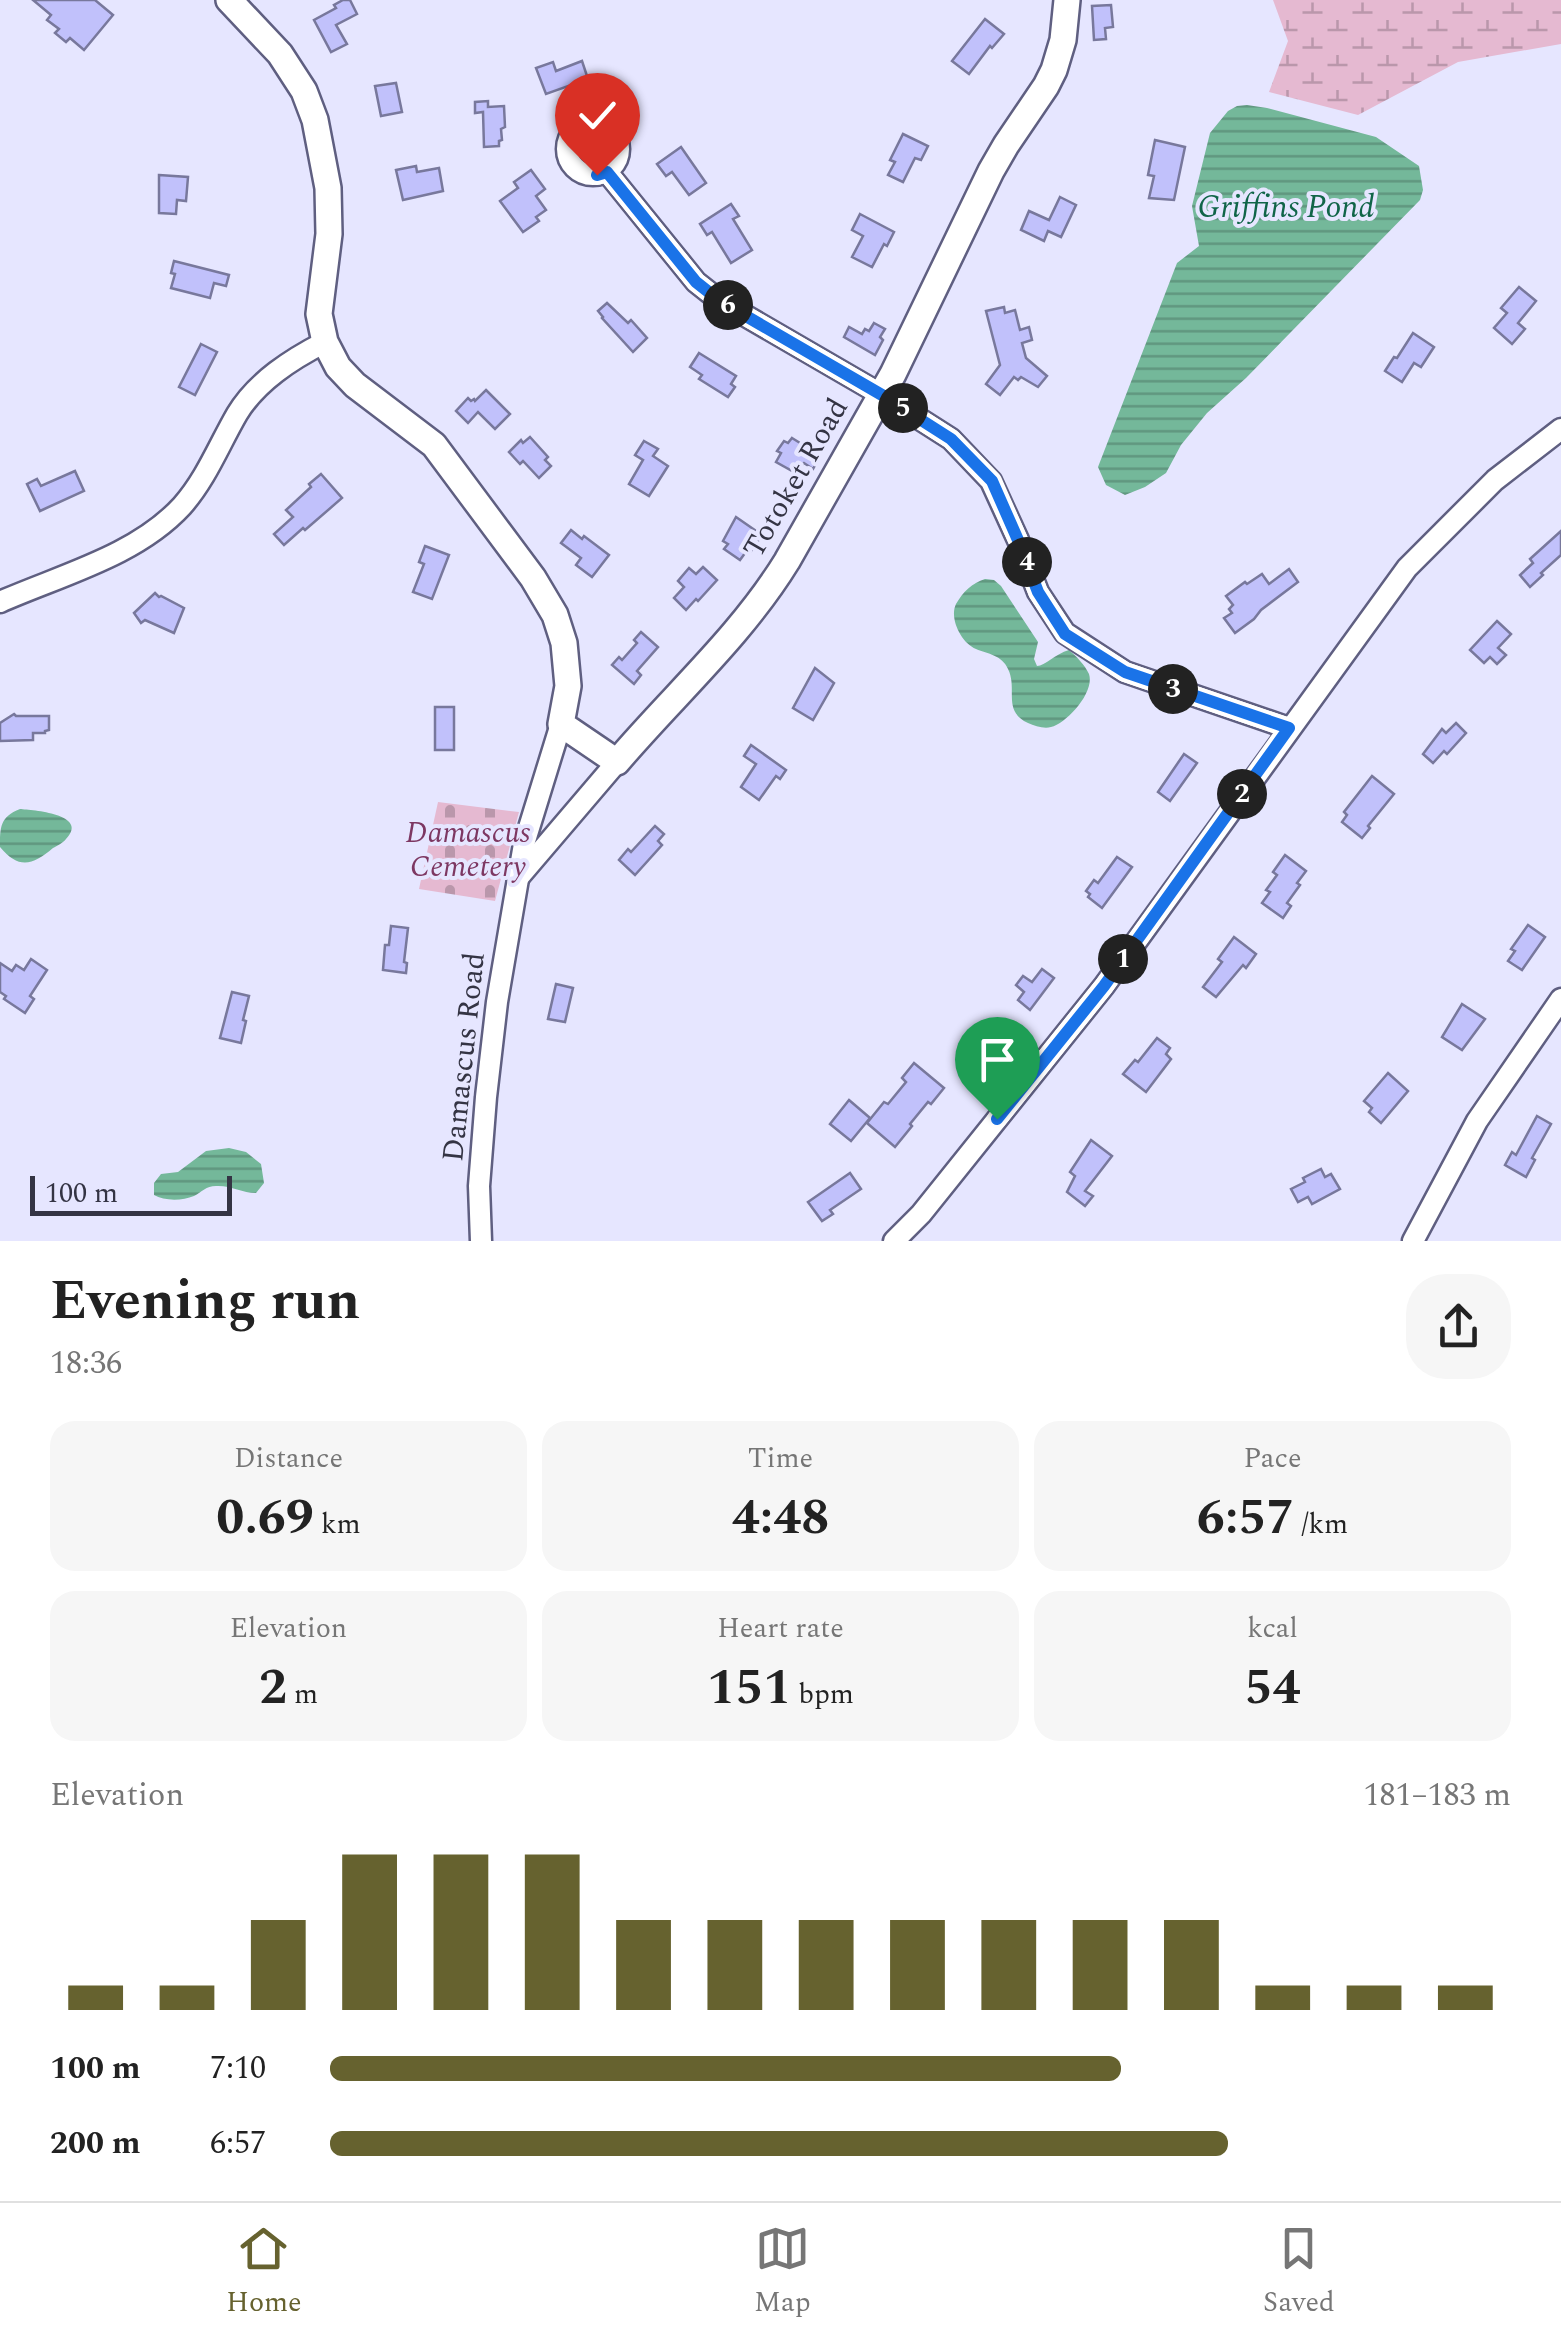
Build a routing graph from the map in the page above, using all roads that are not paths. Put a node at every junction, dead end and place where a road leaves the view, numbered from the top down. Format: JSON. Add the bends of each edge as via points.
{"nodes":[{"id":1,"x":229,"y":0,"type":"edge"},
{"id":2,"x":1067,"y":0,"type":"edge"},
{"id":3,"x":607,"y":172,"type":"dead end"},
{"id":4,"x":325,"y":342,"type":"junction"},
{"id":5,"x":882,"y":395,"type":"junction"},
{"id":6,"x":1561,"y":429,"type":"edge"},
{"id":7,"x":0,"y":602,"type":"edge"},
{"id":8,"x":561,"y":724,"type":"junction"},
{"id":9,"x":1289,"y":728,"type":"junction"},
{"id":10,"x":617,"y":762,"type":"junction"},
{"id":11,"x":517,"y":880,"type":"junction"},
{"id":12,"x":1561,"y":999,"type":"edge"},
{"id":13,"x":481,"y":1241,"type":"edge"},
{"id":14,"x":894,"y":1241,"type":"edge"},
{"id":15,"x":1413,"y":1241,"type":"edge"}],
"edges":[{"from":1,"to":4,"type":"main road","via":[[280,54],[315,120],[328,188],[319,314]]},
{"from":2,"to":5,"type":"main road","name":"Totoket Road","via":[[1054,70],[991,171]]},
{"from":3,"to":5,"type":"street","via":[[696,282]]},
{"from":4,"to":7,"type":"street","via":[[295,357],[254,392],[197,486],[167,520],[138,541]]},
{"from":4,"to":8,"type":"main road","via":[[355,384],[434,445],[533,578],[564,642],[568,686]]},
{"from":5,"to":9,"type":"street","via":[[951,439],[992,481],[1038,592],[1065,634],[1125,672]]},
{"from":5,"to":10,"type":"main road","name":"Totoket Road","via":[[771,586]]},
{"from":6,"to":9,"type":"street","via":[[1495,480],[1407,568]]},
{"from":8,"to":10,"type":"main road"},
{"from":8,"to":11,"type":"street","name":"Damascus Road"},
{"from":9,"to":14,"type":"street","via":[[1104,986]]},
{"from":10,"to":11,"type":"street","name":"Totoket Road"},
{"from":11,"to":13,"type":"street","name":"Damascus Road","via":[[486,1096]]},
{"from":12,"to":15,"type":"street","via":[[1477,1121]]}]}
